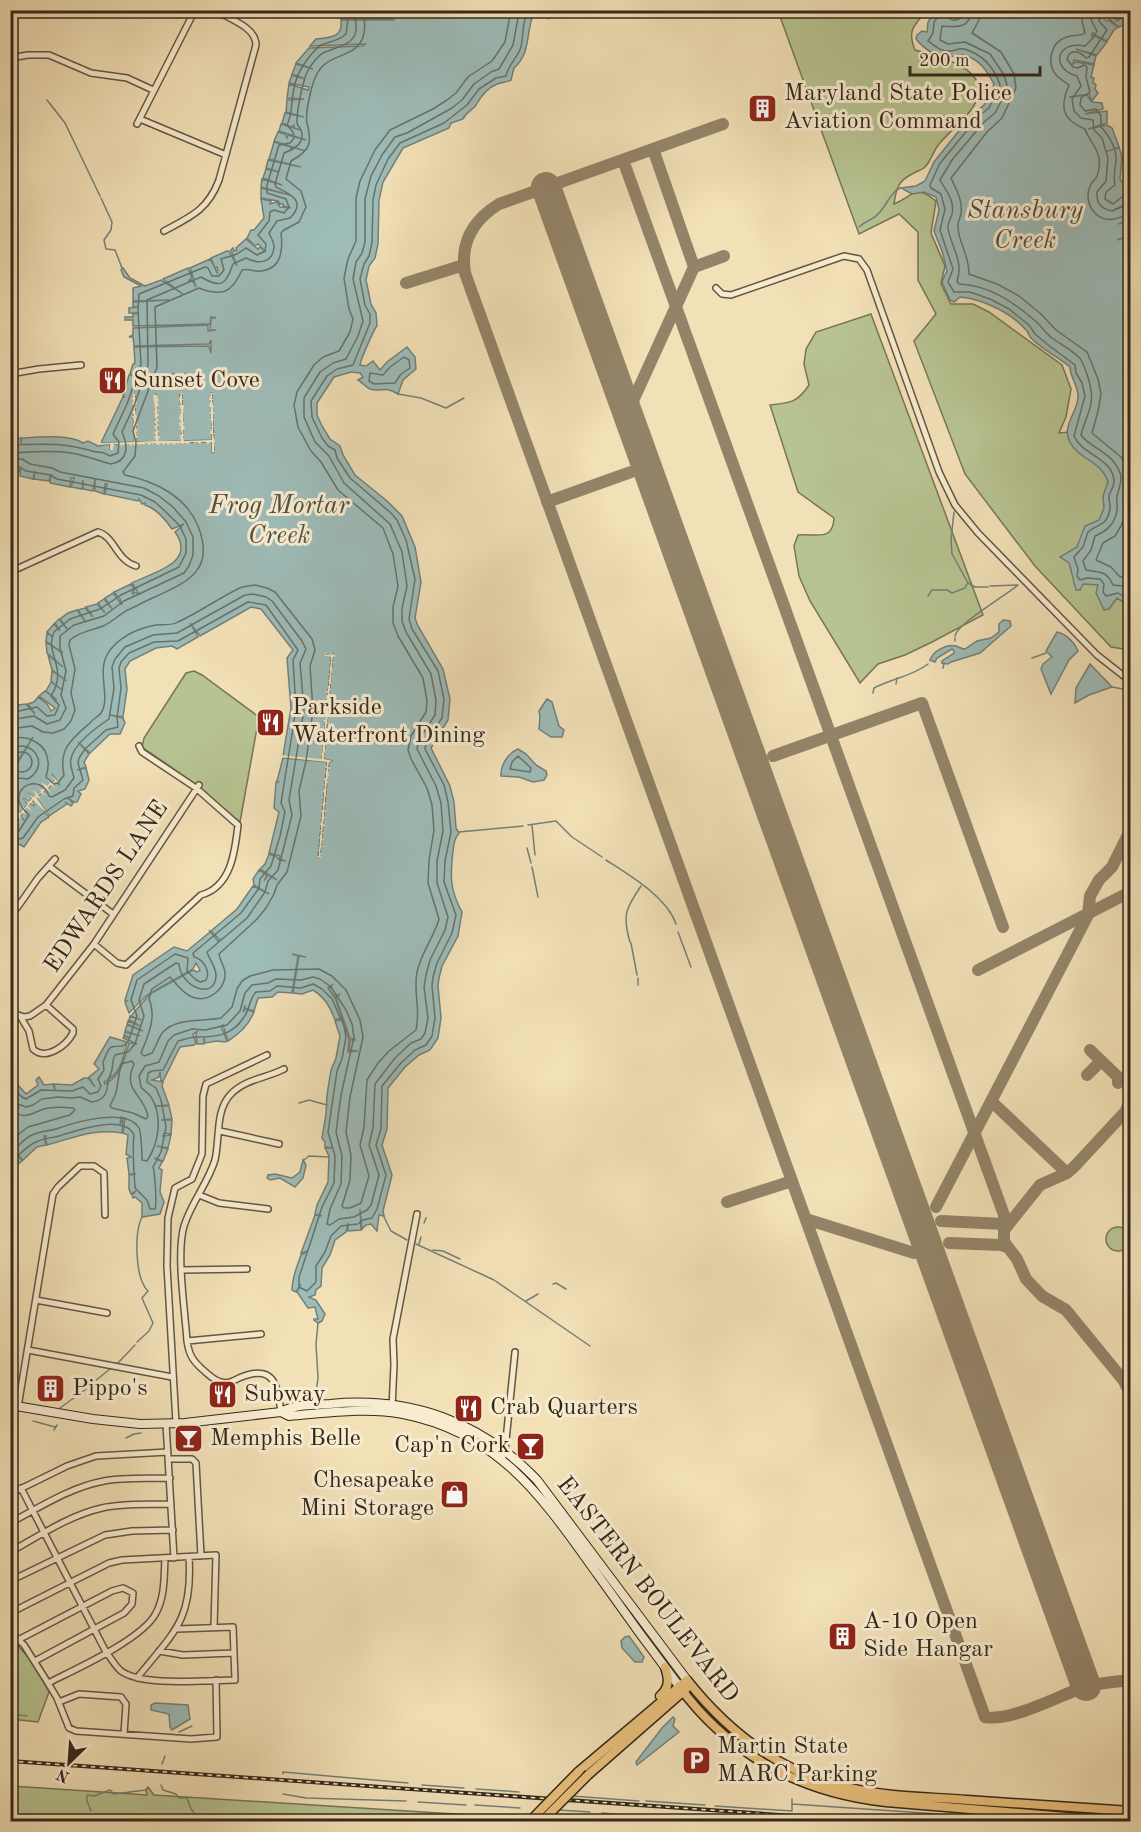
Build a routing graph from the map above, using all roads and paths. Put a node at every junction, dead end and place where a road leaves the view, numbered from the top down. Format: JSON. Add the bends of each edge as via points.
{"nodes":[{"id":1,"x":195,"y":10,"type":"edge"},
{"id":2,"x":215,"y":10,"type":"edge"},
{"id":3,"x":10,"y":58,"type":"edge"},
{"id":4,"x":153,"y":90,"type":"junction"},
{"id":5,"x":226,"y":155,"type":"junction"},
{"id":6,"x":164,"y":231,"type":"dead end"},
{"id":7,"x":716,"y":288,"type":"dead end"},
{"id":8,"x":81,"y":365,"type":"dead end"},
{"id":9,"x":10,"y":374,"type":"edge"},
{"id":10,"x":136,"y":566,"type":"dead end"},
{"id":11,"x":10,"y":572,"type":"edge"},
{"id":12,"x":1131,"y":681,"type":"edge"},
{"id":13,"x":139,"y":746,"type":"dead end"},
{"id":14,"x":197,"y":787,"type":"junction"},
{"id":15,"x":55,"y":859,"type":"dead end"},
{"id":16,"x":50,"y":867,"type":"junction"},
{"id":17,"x":17,"y":908,"type":"dead end"},
{"id":18,"x":113,"y":914,"type":"junction"},
{"id":19,"x":94,"y":945,"type":"junction"},
{"id":20,"x":46,"y":1005,"type":"junction"},
{"id":21,"x":10,"y":1012,"type":"edge"},
{"id":22,"x":20,"y":1016,"type":"junction"},
{"id":23,"x":267,"y":1055,"type":"dead end"},
{"id":24,"x":284,"y":1069,"type":"dead end"},
{"id":25,"x":220,"y":1131,"type":"junction"},
{"id":26,"x":279,"y":1144,"type":"dead end"},
{"id":27,"x":199,"y":1194,"type":"junction"},
{"id":28,"x":268,"y":1209,"type":"dead end"},
{"id":29,"x":417,"y":1214,"type":"dead end"},
{"id":30,"x":105,"y":1215,"type":"dead end"},
{"id":31,"x":247,"y":1269,"type":"dead end"},
{"id":32,"x":182,"y":1270,"type":"junction"},
{"id":33,"x":36,"y":1300,"type":"junction"},
{"id":34,"x":107,"y":1312,"type":"dead end"},
{"id":35,"x":261,"y":1334,"type":"dead end"},
{"id":36,"x":188,"y":1341,"type":"junction"},
{"id":37,"x":28,"y":1350,"type":"junction"},
{"id":38,"x":516,"y":1352,"type":"dead end"},
{"id":39,"x":172,"y":1377,"type":"junction"},
{"id":40,"x":14,"y":1406,"type":"edge"},
{"id":41,"x":392,"y":1408,"type":"junction"},
{"id":42,"x":281,"y":1412,"type":"junction"},
{"id":43,"x":176,"y":1423,"type":"junction"},
{"id":44,"x":166,"y":1424,"type":"junction"},
{"id":45,"x":505,"y":1450,"type":"junction"},
{"id":46,"x":168,"y":1456,"type":"junction"},
{"id":47,"x":502,"y":1459,"type":"junction"},
{"id":48,"x":170,"y":1478,"type":"junction"},
{"id":49,"x":21,"y":1488,"type":"junction"},
{"id":50,"x":10,"y":1494,"type":"edge"},
{"id":51,"x":171,"y":1504,"type":"junction"},
{"id":52,"x":33,"y":1511,"type":"junction"},
{"id":53,"x":10,"y":1523,"type":"edge"},
{"id":54,"x":172,"y":1530,"type":"junction"},
{"id":55,"x":45,"y":1534,"type":"junction"},
{"id":56,"x":10,"y":1552,"type":"edge"},
{"id":57,"x":58,"y":1557,"type":"junction"},
{"id":58,"x":189,"y":1557,"type":"junction"},
{"id":59,"x":201,"y":1557,"type":"junction"},
{"id":60,"x":165,"y":1558,"type":"junction"},
{"id":61,"x":174,"y":1558,"type":"junction"},
{"id":62,"x":10,"y":1581,"type":"edge"},
{"id":63,"x":71,"y":1582,"type":"junction"},
{"id":64,"x":83,"y":1606,"type":"junction"},
{"id":65,"x":10,"y":1613,"type":"edge"},
{"id":66,"x":214,"y":1627,"type":"junction"},
{"id":67,"x":95,"y":1628,"type":"junction"},
{"id":68,"x":177,"y":1629,"type":"junction"},
{"id":69,"x":10,"y":1632,"type":"edge"},
{"id":70,"x":18,"y":1640,"type":"junction"},
{"id":71,"x":159,"y":1651,"type":"junction"},
{"id":72,"x":106,"y":1652,"type":"junction"},
{"id":73,"x":234,"y":1653,"type":"junction"},
{"id":74,"x":35,"y":1661,"type":"junction"},
{"id":75,"x":665,"y":1667,"type":"junction"},
{"id":76,"x":137,"y":1678,"type":"junction"},
{"id":77,"x":216,"y":1680,"type":"junction"},
{"id":78,"x":689,"y":1682,"type":"junction"},
{"id":79,"x":48,"y":1683,"type":"junction"},
{"id":80,"x":681,"y":1689,"type":"junction"},
{"id":81,"x":59,"y":1702,"type":"junction"},
{"id":82,"x":647,"y":1712,"type":"junction"},
{"id":83,"x":705,"y":1718,"type":"junction"},
{"id":84,"x":639,"y":1729,"type":"junction"},
{"id":85,"x":124,"y":1734,"type":"junction"},
{"id":86,"x":1131,"y":1811,"type":"edge"},
{"id":87,"x":1100,"y":1818,"type":"junction"},
{"id":88,"x":1131,"y":1818,"type":"edge"},
{"id":89,"x":529,"y":1821,"type":"edge"},
{"id":90,"x":541,"y":1821,"type":"edge"},
{"id":91,"x":1128,"y":1821,"type":"edge"}],
"edges":[{"from":1,"to":4,"type":"street"},
{"from":2,"to":5,"type":"street","via":[[250,31],[256,42]]},
{"from":3,"to":4,"type":"street","via":[[49,55],[90,73],[126,78]]},
{"from":4,"to":5,"type":"street","via":[[138,122]]},
{"from":5,"to":6,"type":"street","via":[[208,203]]},
{"from":7,"to":12,"type":"street","via":[[731,295],[844,256],[862,262],[939,472],[955,505],[1097,655]]},
{"from":8,"to":9,"type":"street"},
{"from":10,"to":11,"type":"street","via":[[125,561],[105,535],[98,532]]},
{"from":13,"to":14,"type":"street","via":[[142,752]]},
{"from":14,"to":18,"type":"street","name":"EDWARDS LANE"},
{"from":14,"to":19,"type":"street","via":[[238,825],[227,874],[126,965],[117,963]]},
{"from":15,"to":16,"type":"street"},
{"from":16,"to":17,"type":"street"},
{"from":16,"to":18,"type":"street"},
{"from":18,"to":19,"type":"street","name":"EDWARDS LANE"},
{"from":19,"to":20,"type":"street","name":"EDWARDS LANE"},
{"from":20,"to":22,"type":"street","name":"EDWARDS LANE","via":[[34,1015]]},
{"from":20,"to":22,"type":"street","via":[[73,1029],[65,1044],[48,1053],[33,1049],[29,1030]]},
{"from":21,"to":22,"type":"street"},
{"from":23,"to":39,"type":"street","via":[[206,1084],[202,1154],[192,1179],[172,1193],[167,1260]]},
{"from":24,"to":25,"type":"street","via":[[256,1078],[232,1092],[223,1106]]},
{"from":25,"to":26,"type":"street"},
{"from":25,"to":27,"type":"street","via":[[213,1166]]},
{"from":27,"to":28,"type":"street","via":[[219,1203]]},
{"from":27,"to":32,"type":"street","via":[[182,1235]]},
{"from":29,"to":41,"type":"street","via":[[394,1333]]},
{"from":30,"to":33,"type":"street","via":[[104,1173],[80,1166],[53,1194]]},
{"from":31,"to":32,"type":"street"},
{"from":32,"to":36,"type":"street"},
{"from":33,"to":34,"type":"street"},
{"from":33,"to":37,"type":"street"},
{"from":35,"to":36,"type":"street"},
{"from":36,"to":42,"type":"street","via":[[192,1359],[219,1382],[228,1383],[255,1373],[270,1377],[276,1383]]},
{"from":37,"to":39,"type":"street"},
{"from":37,"to":40,"type":"street"},
{"from":38,"to":45,"type":"street"},
{"from":39,"to":43,"type":"street"},
{"from":40,"to":44,"type":"main road","name":"EASTERN BOULEVARD","via":[[121,1423]]},
{"from":41,"to":42,"type":"main road","name":"EASTERN BOULEVARD","via":[[349,1402]]},
{"from":41,"to":45,"type":"main road","name":"EASTERN BOULEVARD","via":[[426,1411],[456,1421]]},
{"from":41,"to":47,"type":"main road","name":"EASTERN BOULEVARD","via":[[443,1425]]},
{"from":42,"to":43,"type":"main road","name":"EASTERN BOULEVARD"},
{"from":43,"to":44,"type":"main road","name":"EASTERN BOULEVARD"},
{"from":44,"to":46,"type":"street"},
{"from":45,"to":47,"type":"street"},
{"from":45,"to":78,"type":"main road","name":"EASTERN BOULEVARD","via":[[546,1490]]},
{"from":46,"to":48,"type":"street"},
{"from":46,"to":49,"type":"street","via":[[96,1456]]},
{"from":46,"to":59,"type":"street","via":[[196,1463]]},
{"from":47,"to":75,"type":"main road","name":"EASTERN BOULEVARD","via":[[544,1501]]},
{"from":48,"to":51,"type":"street"},
{"from":48,"to":52,"type":"street","via":[[104,1481]]},
{"from":49,"to":50,"type":"street"},
{"from":49,"to":52,"type":"street"},
{"from":51,"to":54,"type":"street"},
{"from":51,"to":55,"type":"street","via":[[103,1508],[80,1515]]},
{"from":52,"to":53,"type":"street"},
{"from":52,"to":55,"type":"street"},
{"from":54,"to":57,"type":"street","via":[[115,1532]]},
{"from":54,"to":61,"type":"street"},
{"from":55,"to":56,"type":"street"},
{"from":55,"to":57,"type":"street"},
{"from":57,"to":62,"type":"street"},
{"from":57,"to":63,"type":"street"},
{"from":58,"to":59,"type":"street"},
{"from":58,"to":61,"type":"street"},
{"from":58,"to":68,"type":"street","via":[[188,1601]]},
{"from":59,"to":66,"type":"street","via":[[216,1555]]},
{"from":60,"to":61,"type":"street"},
{"from":60,"to":63,"type":"street","via":[[109,1563]]},
{"from":60,"to":72,"type":"street","via":[[162,1598],[156,1613],[139,1633]]},
{"from":63,"to":64,"type":"street"},
{"from":63,"to":65,"type":"street"},
{"from":64,"to":67,"type":"street"},
{"from":64,"to":67,"type":"street","via":[[117,1589],[133,1593],[132,1604],[124,1613]]},
{"from":64,"to":70,"type":"street"},
{"from":66,"to":68,"type":"street"},
{"from":66,"to":73,"type":"street","via":[[233,1626]]},
{"from":67,"to":72,"type":"street"},
{"from":67,"to":74,"type":"street"},
{"from":68,"to":71,"type":"street"},
{"from":69,"to":70,"type":"street"},
{"from":70,"to":74,"type":"street"},
{"from":71,"to":73,"type":"street","via":[[183,1655]]},
{"from":71,"to":76,"type":"street"},
{"from":72,"to":76,"type":"street","via":[[120,1670]]},
{"from":72,"to":79,"type":"street"},
{"from":73,"to":77,"type":"street","via":[[235,1680]]},
{"from":74,"to":79,"type":"street"},
{"from":75,"to":80,"type":"main road","name":"EASTERN BOULEVARD"},
{"from":75,"to":82,"type":"main road","via":[[667,1689]]},
{"from":76,"to":77,"type":"street"},
{"from":77,"to":85,"type":"street","via":[[217,1737]]},
{"from":78,"to":80,"type":"main road"},
{"from":78,"to":86,"type":"main road","name":"EASTERN BOULEVARD","via":[[719,1717],[753,1745],[791,1768],[839,1786],[908,1796]]},
{"from":79,"to":81,"type":"street"},
{"from":80,"to":82,"type":"main road"},
{"from":80,"to":83,"type":"main road","name":"EASTERN BOULEVARD"},
{"from":80,"to":84,"type":"main road"},
{"from":81,"to":85,"type":"street","via":[[69,1728]]},
{"from":81,"to":85,"type":"street","via":[[79,1694],[121,1697],[126,1704]]},
{"from":82,"to":89,"type":"main road","bridge":true},
{"from":83,"to":84,"type":"main road","via":[[678,1702]]},
{"from":83,"to":87,"type":"main road","name":"EASTERN BOULEVARD","via":[[764,1764],[836,1794],[886,1803]]},
{"from":84,"to":90,"type":"main road","bridge":true},
{"from":87,"to":88,"type":"main road"},
{"from":87,"to":91,"type":"main road","name":"EASTERN BOULEVARD"}]}
